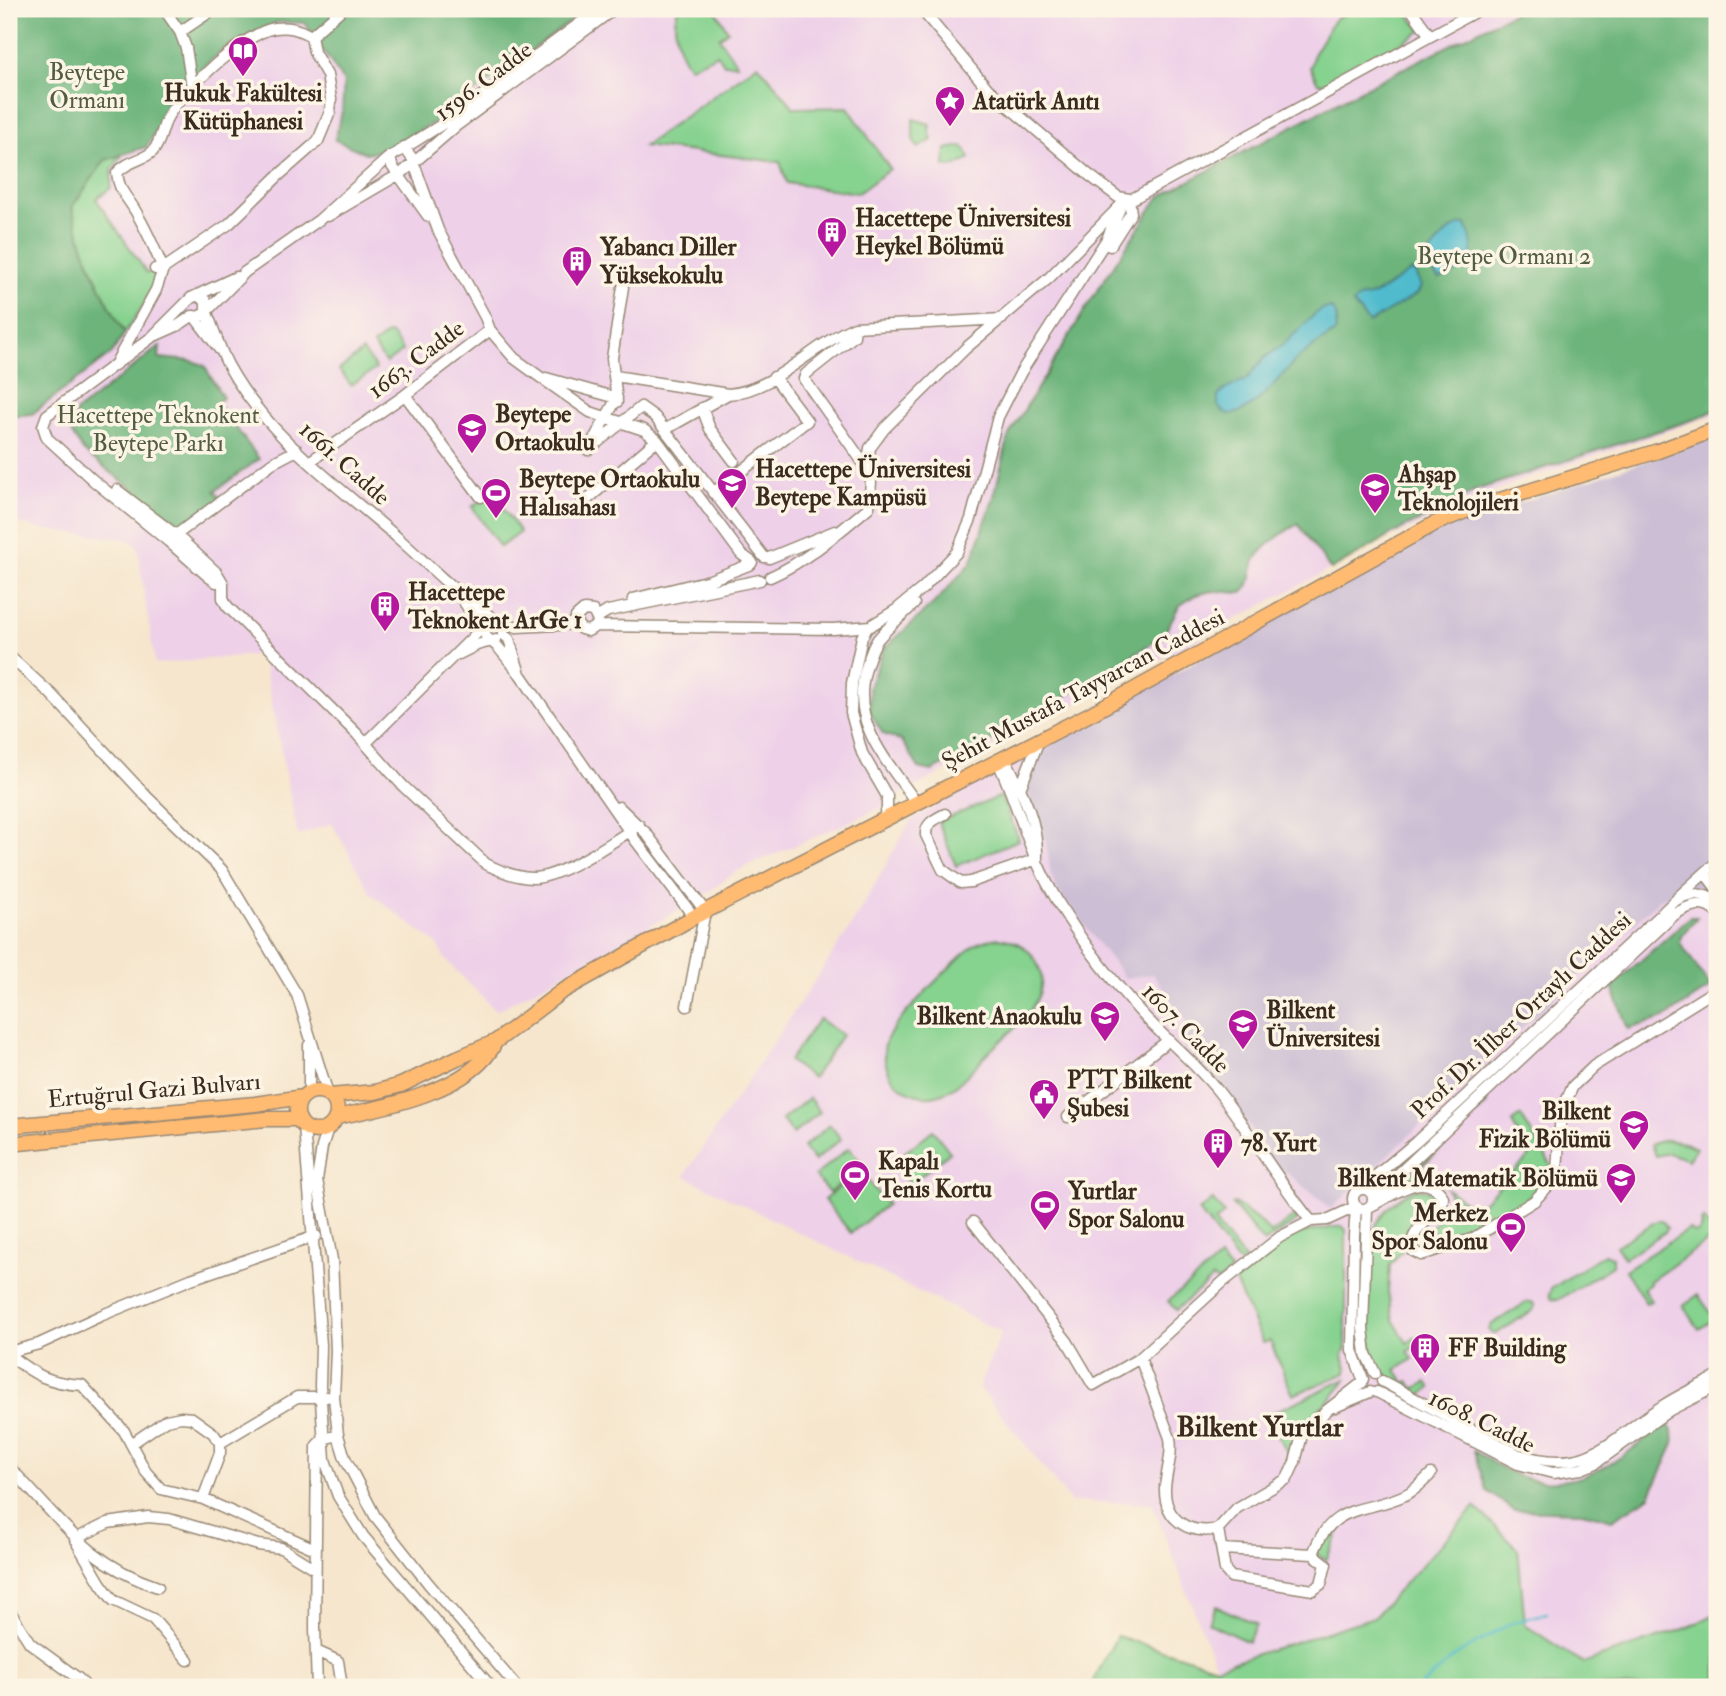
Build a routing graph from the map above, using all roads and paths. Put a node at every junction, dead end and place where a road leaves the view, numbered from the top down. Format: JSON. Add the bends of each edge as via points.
{"nodes":[{"id":1,"x":164,"y":9,"type":"edge"},
{"id":2,"x":214,"y":9,"type":"edge"},
{"id":3,"x":342,"y":9,"type":"edge"},
{"id":4,"x":598,"y":9,"type":"edge"},
{"id":5,"x":614,"y":9,"type":"edge"},
{"id":6,"x":920,"y":9,"type":"edge"},
{"id":7,"x":1411,"y":9,"type":"edge"},
{"id":8,"x":1480,"y":9,"type":"edge"},
{"id":9,"x":180,"y":32,"type":"junction"},
{"id":10,"x":311,"y":36,"type":"junction"},
{"id":11,"x":1430,"y":36,"type":"junction"},
{"id":12,"x":192,"y":88,"type":"junction"},
{"id":13,"x":404,"y":147,"type":"junction"},
{"id":14,"x":390,"y":156,"type":"junction"},
{"id":15,"x":413,"y":164,"type":"junction"},
{"id":16,"x":399,"y":174,"type":"junction"},
{"id":17,"x":1125,"y":202,"type":"junction"},
{"id":18,"x":319,"y":220,"type":"junction"},
{"id":19,"x":438,"y":230,"type":"junction"},
{"id":20,"x":159,"y":269,"type":"junction"},
{"id":21,"x":245,"y":272,"type":"junction"},
{"id":22,"x":623,"y":287,"type":"dead end"},
{"id":23,"x":198,"y":296,"type":"junction"},
{"id":24,"x":187,"y":303,"type":"junction"},
{"id":25,"x":206,"y":311,"type":"junction"},
{"id":26,"x":193,"y":316,"type":"junction"},
{"id":27,"x":1002,"y":319,"type":"junction"},
{"id":28,"x":855,"y":327,"type":"junction"},
{"id":29,"x":490,"y":330,"type":"junction"},
{"id":30,"x":152,"y":337,"type":"junction"},
{"id":31,"x":222,"y":352,"type":"junction"},
{"id":32,"x":116,"y":363,"type":"junction"},
{"id":33,"x":540,"y":377,"type":"junction"},
{"id":34,"x":774,"y":377,"type":"junction"},
{"id":35,"x":616,"y":387,"type":"junction"},
{"id":36,"x":601,"y":392,"type":"junction"},
{"id":37,"x":728,"y":394,"type":"junction"},
{"id":38,"x":405,"y":395,"type":"junction"},
{"id":39,"x":702,"y":408,"type":"junction"},
{"id":40,"x":590,"y":412,"type":"junction"},
{"id":41,"x":613,"y":418,"type":"junction"},
{"id":42,"x":666,"y":429,"type":"junction"},
{"id":43,"x":1717,"y":429,"type":"edge"},
{"id":44,"x":657,"y":440,"type":"junction"},
{"id":45,"x":297,"y":450,"type":"junction"},
{"id":46,"x":734,"y":461,"type":"dead end"},
{"id":47,"x":73,"y":462,"type":"junction"},
{"id":48,"x":309,"y":462,"type":"junction"},
{"id":49,"x":867,"y":468,"type":"junction"},
{"id":50,"x":713,"y":493,"type":"junction"},
{"id":51,"x":481,"y":497,"type":"dead end"},
{"id":52,"x":583,"y":503,"type":"dead end"},
{"id":53,"x":841,"y":529,"type":"junction"},
{"id":54,"x":176,"y":535,"type":"junction"},
{"id":55,"x":766,"y":557,"type":"junction"},
{"id":56,"x":752,"y":563,"type":"junction"},
{"id":57,"x":765,"y":578,"type":"junction"},
{"id":58,"x":220,"y":580,"type":"junction"},
{"id":59,"x":457,"y":592,"type":"junction"},
{"id":60,"x":596,"y":619,"type":"junction"},
{"id":61,"x":496,"y":620,"type":"junction"},
{"id":62,"x":577,"y":624,"type":"junction"},
{"id":63,"x":870,"y":626,"type":"junction"},
{"id":64,"x":544,"y":627,"type":"junction"},
{"id":65,"x":484,"y":628,"type":"junction"},
{"id":66,"x":833,"y":629,"type":"junction"},
{"id":67,"x":503,"y":634,"type":"junction"},
{"id":68,"x":862,"y":637,"type":"junction"},
{"id":69,"x":879,"y":639,"type":"junction"},
{"id":70,"x":491,"y":640,"type":"junction"},
{"id":71,"x":9,"y":656,"type":"edge"},
{"id":72,"x":456,"y":656,"type":"junction"},
{"id":73,"x":520,"y":674,"type":"junction"},
{"id":74,"x":1040,"y":740,"type":"junction"},
{"id":75,"x":366,"y":743,"type":"junction"},
{"id":76,"x":1002,"y":760,"type":"junction"},
{"id":77,"x":1020,"y":789,"type":"junction"},
{"id":78,"x":887,"y":796,"type":"junction"},
{"id":79,"x":912,"y":807,"type":"junction"},
{"id":80,"x":945,"y":814,"type":"dead end"},
{"id":81,"x":881,"y":823,"type":"junction"},
{"id":82,"x":635,"y":828,"type":"junction"},
{"id":83,"x":1037,"y":859,"type":"junction"},
{"id":84,"x":1717,"y":862,"type":"edge"},
{"id":85,"x":1705,"y":873,"type":"junction"},
{"id":86,"x":1717,"y":889,"type":"edge"},
{"id":87,"x":1676,"y":900,"type":"junction"},
{"id":88,"x":1717,"y":902,"type":"edge"},
{"id":89,"x":1717,"y":912,"type":"edge"},
{"id":90,"x":700,"y":914,"type":"junction"},
{"id":91,"x":1717,"y":989,"type":"edge"},
{"id":92,"x":687,"y":1006,"type":"dead end"},
{"id":93,"x":309,"y":1028,"type":"junction"},
{"id":94,"x":1169,"y":1040,"type":"junction"},
{"id":95,"x":495,"y":1042,"type":"junction"},
{"id":96,"x":306,"y":1095,"type":"junction"},
{"id":97,"x":329,"y":1095,"type":"junction"},
{"id":98,"x":1068,"y":1117,"type":"dead end"},
{"id":99,"x":302,"y":1122,"type":"junction"},
{"id":100,"x":332,"y":1123,"type":"junction"},
{"id":101,"x":9,"y":1126,"type":"edge"},
{"id":102,"x":9,"y":1144,"type":"edge"},
{"id":103,"x":1362,"y":1202,"type":"junction"},
{"id":104,"x":973,"y":1222,"type":"dead end"},
{"id":105,"x":1311,"y":1222,"type":"junction"},
{"id":106,"x":312,"y":1236,"type":"junction"},
{"id":107,"x":327,"y":1237,"type":"junction"},
{"id":108,"x":9,"y":1354,"type":"edge"},
{"id":109,"x":1140,"y":1358,"type":"junction"},
{"id":110,"x":1717,"y":1377,"type":"edge"},
{"id":111,"x":1362,"y":1381,"type":"junction"},
{"id":112,"x":1376,"y":1384,"type":"junction"},
{"id":113,"x":1717,"y":1386,"type":"edge"},
{"id":114,"x":320,"y":1396,"type":"junction"},
{"id":115,"x":334,"y":1397,"type":"junction"},
{"id":116,"x":1326,"y":1411,"type":"junction"},
{"id":117,"x":338,"y":1435,"type":"junction"},
{"id":118,"x":323,"y":1439,"type":"junction"},
{"id":119,"x":220,"y":1443,"type":"junction"},
{"id":120,"x":131,"y":1444,"type":"junction"},
{"id":121,"x":10,"y":1468,"type":"edge"},
{"id":122,"x":1431,"y":1474,"type":"dead end"},
{"id":123,"x":203,"y":1499,"type":"junction"},
{"id":124,"x":1218,"y":1529,"type":"junction"},
{"id":125,"x":75,"y":1539,"type":"junction"},
{"id":126,"x":315,"y":1549,"type":"junction"},
{"id":127,"x":1222,"y":1549,"type":"junction"},
{"id":128,"x":1312,"y":1554,"type":"junction"},
{"id":129,"x":315,"y":1569,"type":"junction"},
{"id":130,"x":158,"y":1587,"type":"dead end"},
{"id":131,"x":9,"y":1610,"type":"edge"},
{"id":132,"x":316,"y":1651,"type":"junction"},
{"id":133,"x":188,"y":1660,"type":"dead end"},
{"id":134,"x":86,"y":1687,"type":"edge"},
{"id":135,"x":317,"y":1687,"type":"edge"},
{"id":136,"x":342,"y":1687,"type":"edge"},
{"id":137,"x":491,"y":1687,"type":"edge"},
{"id":138,"x":517,"y":1687,"type":"edge"}],
"edges":[{"from":1,"to":9,"type":"street"},
{"from":2,"to":9,"type":"street"},
{"from":3,"to":10,"type":"street"},
{"from":4,"to":13,"type":"street","name":"1596. Cadde","via":[[449,120]]},
{"from":5,"to":15,"type":"street","name":"1596. Cadde","via":[[456,126]]},
{"from":6,"to":17,"type":"street","via":[[988,89]]},
{"from":7,"to":11,"type":"street"},
{"from":8,"to":11,"type":"street"},
{"from":9,"to":12,"type":"street"},
{"from":10,"to":12,"type":"street","via":[[294,27],[272,28],[224,56]]},
{"from":10,"to":20,"type":"street","via":[[331,99],[318,141],[229,225]]},
{"from":11,"to":17,"type":"street"},
{"from":12,"to":20,"type":"street","via":[[168,117],[150,154],[117,173],[119,188],[153,243]]},
{"from":13,"to":14,"type":"street","name":"1596. Cadde"},
{"from":13,"to":15,"type":"street","name":"1663. Cadde"},
{"from":14,"to":16,"type":"street","name":"1663. Cadde"},
{"from":14,"to":18,"type":"street","name":"1596. Cadde"},
{"from":15,"to":16,"type":"street","name":"1596. Cadde"},
{"from":15,"to":19,"type":"street","name":"1663. Cadde"},
{"from":16,"to":18,"type":"street","name":"1596. Cadde"},
{"from":16,"to":19,"type":"street","name":"1663. Cadde"},
{"from":17,"to":27,"type":"street"},
{"from":17,"to":63,"type":"street","via":[[998,417],[971,519],[957,552],[908,601]]},
{"from":17,"to":69,"type":"street","via":[[1131,213],[1038,358],[1001,428],[967,547]]},
{"from":18,"to":21,"type":"street"},
{"from":19,"to":29,"type":"street","name":"1663. Cadde"},
{"from":20,"to":32,"type":"street","via":[[156,290]]},
{"from":21,"to":23,"type":"street"},
{"from":21,"to":25,"type":"street"},
{"from":22,"to":35,"type":"street","via":[[612,358]]},
{"from":23,"to":24,"type":"street"},
{"from":23,"to":25,"type":"street","via":[[206,301]]},
{"from":24,"to":26,"type":"street"},
{"from":24,"to":30,"type":"street"},
{"from":25,"to":26,"type":"street"},
{"from":25,"to":31,"type":"street","name":"1661. Cadde"},
{"from":26,"to":30,"type":"street"},
{"from":26,"to":31,"type":"street","name":"1661. Cadde"},
{"from":27,"to":28,"type":"street"},
{"from":27,"to":49,"type":"street","via":[[884,429],[870,448]]},
{"from":28,"to":34,"type":"street","via":[[838,333]]},
{"from":28,"to":49,"type":"street","via":[[854,336],[804,379]]},
{"from":29,"to":33,"type":"street","via":[[514,358]]},
{"from":29,"to":38,"type":"street","name":"1663. Cadde"},
{"from":30,"to":32,"type":"street"},
{"from":31,"to":45,"type":"street","name":"1661. Cadde","via":[[256,405]]},
{"from":32,"to":47,"type":"street","via":[[47,415],[43,425],[47,438]]},
{"from":33,"to":36,"type":"street"},
{"from":33,"to":40,"type":"street"},
{"from":34,"to":37,"type":"street","via":[[750,390]]},
{"from":34,"to":50,"type":"street","via":[[807,421]]},
{"from":35,"to":36,"type":"street"},
{"from":35,"to":37,"type":"street"},
{"from":35,"to":41,"type":"street"},
{"from":35,"to":42,"type":"street","via":[[588,450],[641,407]]},
{"from":36,"to":40,"type":"street"},
{"from":37,"to":39,"type":"street"},
{"from":38,"to":48,"type":"street","name":"1663. Cadde"},
{"from":38,"to":51,"type":"street"},
{"from":39,"to":42,"type":"street"},
{"from":39,"to":46,"type":"street","via":[[710,429]]},
{"from":40,"to":41,"type":"street"},
{"from":41,"to":44,"type":"street"},
{"from":42,"to":50,"type":"street"},
{"from":43,"to":74,"type":"main road","name":"Şehit Mustafa Tayyarcan Caddesi","via":[[1444,519]]},
{"from":44,"to":52,"type":"street"},
{"from":44,"to":56,"type":"street"},
{"from":45,"to":48,"type":"street","name":"1661. Cadde"},
{"from":45,"to":54,"type":"street","via":[[272,463]]},
{"from":47,"to":54,"type":"street"},
{"from":47,"to":58,"type":"street","via":[[212,580]]},
{"from":48,"to":59,"type":"street","name":"1661. Cadde"},
{"from":49,"to":53,"type":"street","via":[[869,507]]},
{"from":50,"to":55,"type":"street"},
{"from":53,"to":55,"type":"street"},
{"from":53,"to":57,"type":"street","via":[[819,549]]},
{"from":54,"to":58,"type":"street"},
{"from":55,"to":56,"type":"street"},
{"from":55,"to":57,"type":"street","via":[[774,567]]},
{"from":56,"to":57,"type":"street","via":[[752,574]]},
{"from":56,"to":60,"type":"street","via":[[710,580],[606,606]]},
{"from":57,"to":60,"type":"street","via":[[608,611]]},
{"from":58,"to":75,"type":"street","via":[[227,606]]},
{"from":59,"to":61,"type":"street","name":"1661. Cadde"},
{"from":59,"to":65,"type":"street","name":"1661. Cadde"},
{"from":60,"to":62,"type":"street","via":[[588,631]]},
{"from":60,"to":62,"type":"street","via":[[587,609],[580,611]]},
{"from":60,"to":66,"type":"street"},
{"from":61,"to":64,"type":"street","via":[[517,627]]},
{"from":61,"to":65,"type":"street"},
{"from":61,"to":67,"type":"street","name":"1661. Cadde","via":[[503,625]]},
{"from":62,"to":64,"type":"street"},
{"from":63,"to":66,"type":"street"},
{"from":63,"to":68,"type":"street"},
{"from":63,"to":69,"type":"street"},
{"from":64,"to":67,"type":"street"},
{"from":65,"to":70,"type":"street","name":"1661. Cadde"},
{"from":65,"to":72,"type":"street"},
{"from":66,"to":68,"type":"street"},
{"from":67,"to":70,"type":"street"},
{"from":67,"to":73,"type":"street","name":"1661. Cadde","via":[[509,639]]},
{"from":68,"to":69,"type":"street"},
{"from":68,"to":78,"type":"street","via":[[851,713],[862,753]]},
{"from":69,"to":79,"type":"street","via":[[863,679],[863,714],[874,744]]},
{"from":70,"to":72,"type":"street"},
{"from":70,"to":73,"type":"street","name":"1661. Cadde"},
{"from":71,"to":93,"type":"street","via":[[222,870],[297,995]]},
{"from":72,"to":75,"type":"street"},
{"from":73,"to":82,"type":"street","name":"1661. Cadde","via":[[604,793]]},
{"from":74,"to":76,"type":"main road","name":"Şehit Mustafa Tayyarcan Caddesi"},
{"from":74,"to":77,"type":"street"},
{"from":75,"to":82,"type":"street","via":[[404,786],[486,864],[500,871],[532,878],[548,876]]},
{"from":76,"to":77,"type":"street","name":"1607. Cadde"},
{"from":76,"to":79,"type":"main road","name":"Şehit Mustafa Tayyarcan Caddesi"},
{"from":76,"to":83,"type":"street","name":"1607. Cadde"},
{"from":77,"to":83,"type":"street","name":"1607. Cadde","via":[[1036,830]]},
{"from":78,"to":79,"type":"street","via":[[896,806]]},
{"from":78,"to":81,"type":"street"},
{"from":79,"to":81,"type":"main road","name":"Şehit Mustafa Tayyarcan Caddesi"},
{"from":80,"to":83,"type":"street","via":[[930,823],[926,835],[943,870],[957,882],[971,882]]},
{"from":81,"to":90,"type":"main road","name":"Şehit Mustafa Tayyarcan Caddesi"},
{"from":82,"to":90,"type":"street","name":"1661. Cadde"},
{"from":83,"to":94,"type":"street","name":"1607. Cadde","via":[[1051,891],[1090,949]]},
{"from":84,"to":85,"type":"street","name":"Prof. Dr. İlber Ortaylı Caddesi"},
{"from":85,"to":86,"type":"street"},
{"from":85,"to":87,"type":"street","name":"Prof. Dr. İlber Ortaylı Caddesi"},
{"from":87,"to":88,"type":"street","via":[[1702,894]]},
{"from":87,"to":103,"type":"street","name":"Prof. Dr. İlber Ortaylı Caddesi","via":[[1416,1142]]},
{"from":89,"to":103,"type":"street","name":"Prof. Dr. İlber Ortaylı Caddesi","via":[[1696,904],[1674,915]]},
{"from":90,"to":92,"type":"street"},
{"from":90,"to":95,"type":"main road","name":"Şehit Mustafa Tayyarcan Caddesi","via":[[561,992]]},
{"from":91,"to":103,"type":"street","via":[[1594,1066],[1573,1086],[1561,1112],[1557,1171],[1552,1181],[1533,1202],[1472,1239],[1421,1255],[1413,1251],[1412,1239],[1442,1207],[1443,1197],[1430,1183]]},
{"from":93,"to":96,"type":"street"},
{"from":93,"to":97,"type":"street"},
{"from":94,"to":98,"type":"street"},
{"from":94,"to":105,"type":"street","name":"1607. Cadde","via":[[1218,1092]]},
{"from":95,"to":97,"type":"main road","name":"Şehit Mustafa Tayyarcan Caddesi","via":[[401,1085]]},
{"from":95,"to":100,"type":"main road","name":"Şehit Mustafa Tayyarcan Caddesi","via":[[481,1062],[457,1079]]},
{"from":96,"to":97,"type":"main road","via":[[315,1091]]},
{"from":96,"to":99,"type":"main road","via":[[298,1108]]},
{"from":96,"to":101,"type":"main road","name":"Ertuğrul Gazi Bulvarı","via":[[256,1104]]},
{"from":97,"to":100,"type":"main road","via":[[336,1104]]},
{"from":99,"to":100,"type":"main road","via":[[316,1131]]},
{"from":99,"to":102,"type":"main road","name":"Ertuğrul Gazi Bulvarı","via":[[267,1119]]},
{"from":99,"to":106,"type":"street"},
{"from":100,"to":107,"type":"street","via":[[322,1147],[317,1180]]},
{"from":103,"to":105,"type":"street","via":[[1327,1220]]},
{"from":103,"to":111,"type":"street","via":[[1354,1236],[1352,1350]]},
{"from":103,"to":112,"type":"street","via":[[1363,1328]]},
{"from":104,"to":109,"type":"street","via":[[1061,1332],[1093,1385]]},
{"from":105,"to":109,"type":"street","via":[[1257,1254]]},
{"from":106,"to":107,"type":"street"},
{"from":106,"to":108,"type":"street","via":[[191,1279]]},
{"from":106,"to":114,"type":"street","via":[[321,1345]]},
{"from":107,"to":115,"type":"street","via":[[333,1280]]},
{"from":108,"to":120,"type":"street","via":[[36,1376],[82,1385]]},
{"from":109,"to":124,"type":"street","via":[[1170,1438],[1165,1485],[1169,1507],[1186,1527],[1205,1532]]},
{"from":110,"to":112,"type":"street","name":"1608. Cadde","via":[[1664,1404],[1609,1445],[1559,1462],[1517,1454]]},
{"from":111,"to":112,"type":"street","name":"1608. Cadde"},
{"from":111,"to":116,"type":"street"},
{"from":112,"to":113,"type":"street","name":"1608. Cadde","via":[[1518,1464],[1553,1473],[1596,1463],[1670,1410]]},
{"from":112,"to":116,"type":"street","via":[[1359,1399]]},
{"from":114,"to":115,"type":"street"},
{"from":114,"to":118,"type":"street"},
{"from":114,"to":119,"type":"street","via":[[297,1396]]},
{"from":115,"to":117,"type":"street"},
{"from":116,"to":124,"type":"street","via":[[1302,1435],[1287,1479],[1237,1508]]},
{"from":117,"to":118,"type":"street"},
{"from":117,"to":138,"type":"street","via":[[375,1516]]},
{"from":118,"to":126,"type":"street","via":[[317,1445]]},
{"from":118,"to":137,"type":"street","via":[[338,1496],[363,1536]]},
{"from":119,"to":120,"type":"street","via":[[192,1418],[181,1417],[166,1420]]},
{"from":119,"to":123,"type":"street"},
{"from":120,"to":123,"type":"street","via":[[161,1489]]},
{"from":121,"to":125,"type":"street"},
{"from":122,"to":128,"type":"street","via":[[1405,1495],[1336,1519],[1318,1539]]},
{"from":123,"to":126,"type":"street"},
{"from":124,"to":127,"type":"street"},
{"from":125,"to":129,"type":"street","via":[[108,1523],[169,1519],[281,1548]]},
{"from":125,"to":130,"type":"street","via":[[105,1563]]},
{"from":125,"to":133,"type":"street","via":[[113,1600],[153,1619]]},
{"from":126,"to":129,"type":"street"},
{"from":127,"to":128,"type":"street"},
{"from":127,"to":128,"type":"street","via":[[1225,1570],[1231,1577],[1303,1595],[1318,1589],[1326,1564]]},
{"from":129,"to":132,"type":"street"},
{"from":131,"to":134,"type":"street","via":[[30,1643]]},
{"from":132,"to":135,"type":"street"},
{"from":132,"to":136,"type":"street","via":[[338,1661]]}]}
